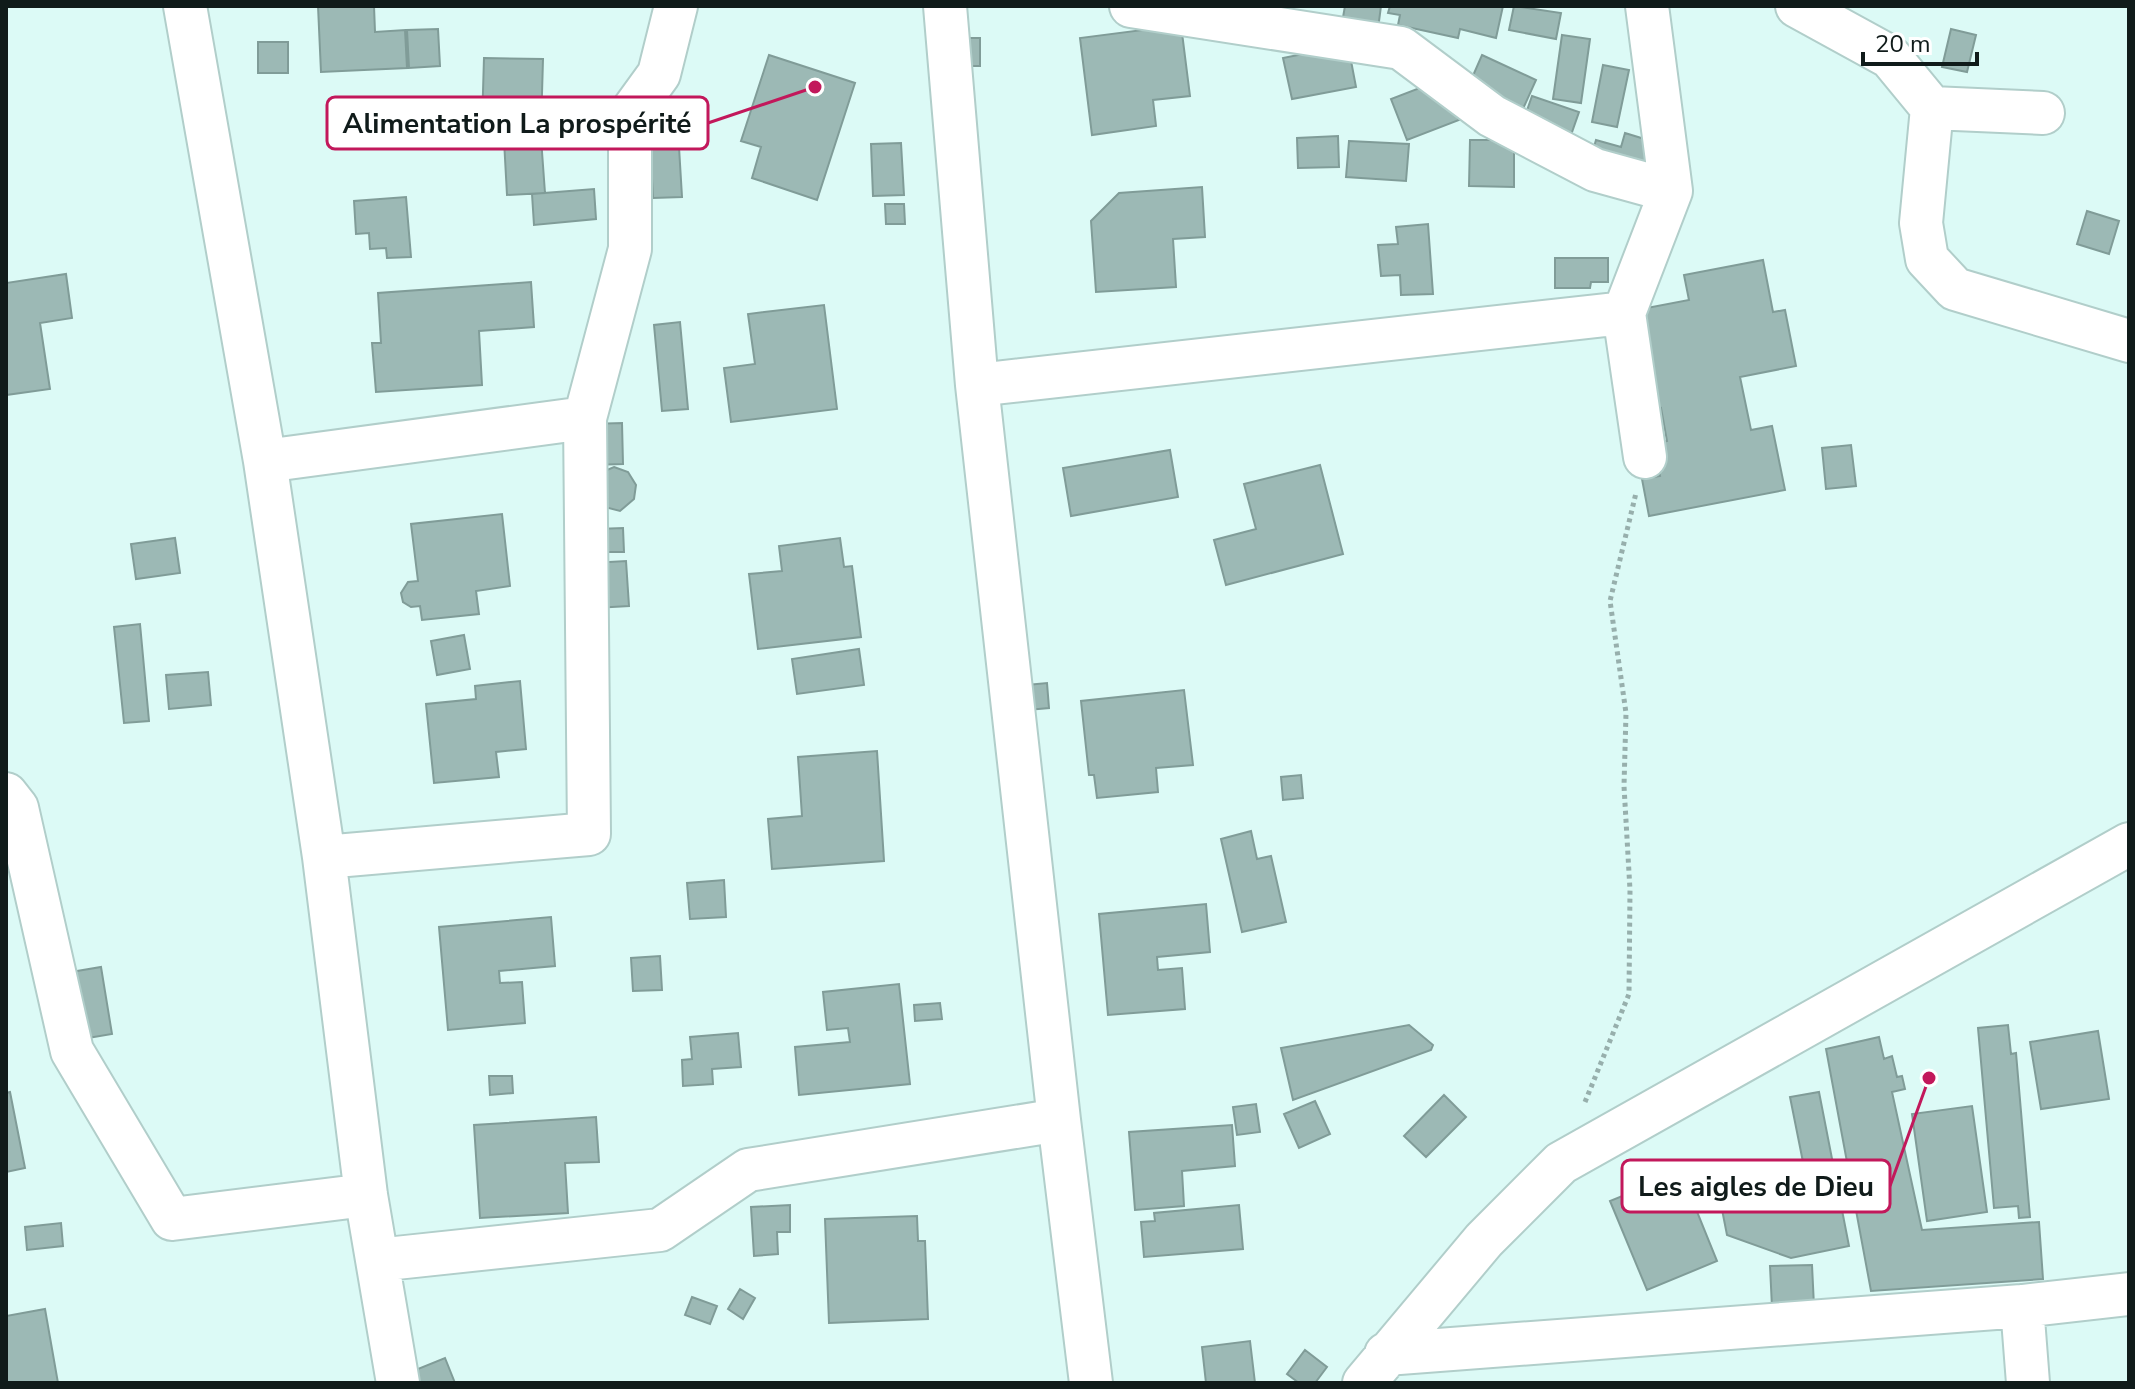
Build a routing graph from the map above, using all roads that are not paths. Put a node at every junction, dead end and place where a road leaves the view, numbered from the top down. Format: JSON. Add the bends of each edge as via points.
{"nodes":[{"id":1,"x":185,"y":6,"type":"edge"},
{"id":2,"x":676,"y":6,"type":"edge"},
{"id":3,"x":945,"y":6,"type":"edge"},
{"id":4,"x":1131,"y":6,"type":"edge"},
{"id":5,"x":1647,"y":6,"type":"edge"},
{"id":6,"x":1797,"y":6,"type":"edge"},
{"id":7,"x":1932,"y":108,"type":"junction"},
{"id":8,"x":2043,"y":113,"type":"dead end"},
{"id":9,"x":1671,"y":191,"type":"junction"},
{"id":10,"x":1624,"y":313,"type":"junction"},
{"id":11,"x":2129,"y":341,"type":"edge"},
{"id":12,"x":977,"y":385,"type":"junction"},
{"id":13,"x":585,"y":418,"type":"junction"},
{"id":14,"x":1645,"y":457,"type":"road end"},
{"id":15,"x":265,"y":461,"type":"junction"},
{"id":16,"x":6,"y":794,"type":"edge"},
{"id":17,"x":2129,"y":844,"type":"edge"},
{"id":18,"x":324,"y":857,"type":"junction"},
{"id":19,"x":1059,"y":1120,"type":"junction"},
{"id":20,"x":366,"y":1195,"type":"junction"},
{"id":21,"x":377,"y":1260,"type":"junction"},
{"id":22,"x":2129,"y":1294,"type":"edge"},
{"id":23,"x":2022,"y":1306,"type":"junction"},
{"id":24,"x":1375,"y":1369,"type":"edge"},
{"id":25,"x":398,"y":1383,"type":"edge"},
{"id":26,"x":1091,"y":1383,"type":"edge"},
{"id":27,"x":2028,"y":1383,"type":"edge"}],
"edges":[{"from":1,"to":15,"type":"street"},
{"from":2,"to":13,"type":"street","via":[[659,74],[630,114],[630,249]]},
{"from":3,"to":12,"type":"street"},
{"from":4,"to":9,"type":"street","via":[[1401,48],[1492,116],[1582,164]]},
{"from":5,"to":9,"type":"street"},
{"from":6,"to":7,"type":"street","via":[[1890,57]]},
{"from":7,"to":8,"type":"street"},
{"from":7,"to":11,"type":"street","via":[[1921,223],[1927,259],[1955,289]]},
{"from":9,"to":10,"type":"street"},
{"from":10,"to":12,"type":"street"},
{"from":10,"to":14,"type":"street"},
{"from":12,"to":19,"type":"street"},
{"from":13,"to":15,"type":"street"},
{"from":13,"to":18,"type":"street","via":[[589,834]]},
{"from":15,"to":18,"type":"street"},
{"from":16,"to":20,"type":"street","via":[[17,808],[72,1051],[172,1219]]},
{"from":17,"to":24,"type":"street","via":[[1561,1163],[1484,1240]]},
{"from":18,"to":20,"type":"street"},
{"from":19,"to":21,"type":"street","via":[[748,1170],[660,1230]]},
{"from":19,"to":26,"type":"street"},
{"from":20,"to":21,"type":"street"},
{"from":21,"to":25,"type":"street"},
{"from":22,"to":23,"type":"street"},
{"from":23,"to":24,"type":"street"},
{"from":23,"to":27,"type":"street"}]}
